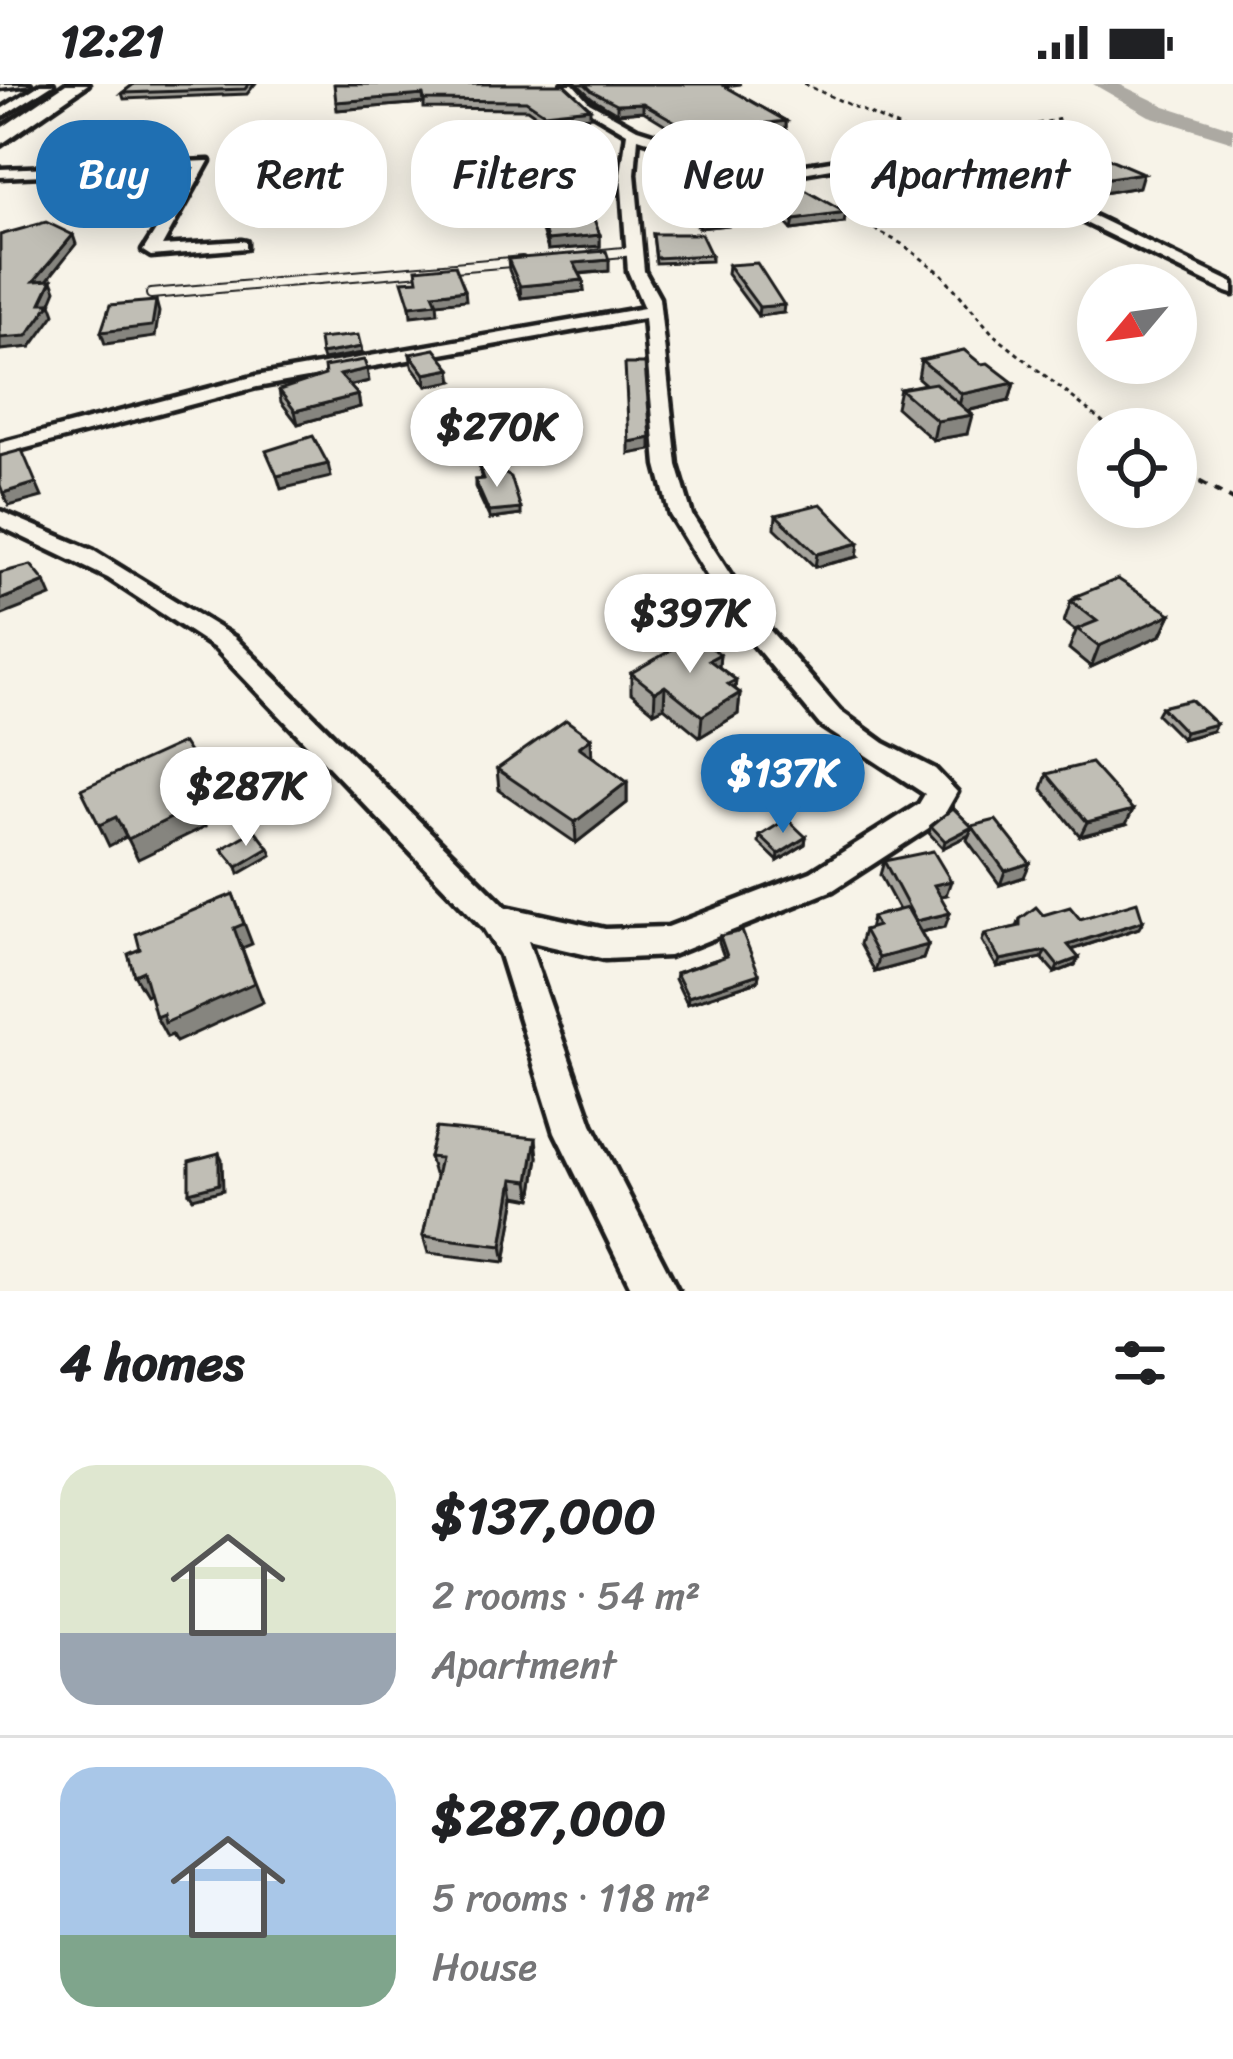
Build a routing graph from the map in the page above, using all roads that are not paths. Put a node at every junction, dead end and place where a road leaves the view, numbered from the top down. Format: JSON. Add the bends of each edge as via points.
{"nodes":[{"id":1,"x":25,"y":84,"type":"edge"},
{"id":2,"x":48,"y":84,"type":"edge"},
{"id":3,"x":79,"y":84,"type":"edge"},
{"id":4,"x":567,"y":84,"type":"edge"},
{"id":5,"x":0,"y":85,"type":"edge"},
{"id":6,"x":7,"y":120,"type":"edge"},
{"id":7,"x":633,"y":132,"type":"junction"},
{"id":8,"x":0,"y":139,"type":"edge"},
{"id":9,"x":0,"y":173,"type":"edge"},
{"id":10,"x":242,"y":245,"type":"dead end"},
{"id":11,"x":634,"y":251,"type":"junction"},
{"id":12,"x":588,"y":255,"type":"edge"},
{"id":13,"x":542,"y":260,"type":"edge"},
{"id":14,"x":1233,"y":289,"type":"edge"},
{"id":15,"x":151,"y":295,"type":"dead end"},
{"id":16,"x":653,"y":311,"type":"junction"},
{"id":17,"x":0,"y":449,"type":"edge"},
{"id":18,"x":0,"y":518,"type":"edge"},
{"id":19,"x":496,"y":919,"type":"junction"},
{"id":20,"x":656,"y":1291,"type":"edge"}],
"edges":[{"from":1,"to":5,"type":"street"},
{"from":2,"to":6,"type":"street"},
{"from":3,"to":6,"type":"highway"},
{"from":4,"to":7,"type":"street"},
{"from":6,"to":8,"type":"highway"},
{"from":7,"to":11,"type":"street"},
{"from":7,"to":14,"type":"street","via":[[768,175],[938,146]]},
{"from":9,"to":10,"type":"street","via":[[204,164],[151,251]]},
{"from":11,"to":12,"type":"lane"},
{"from":11,"to":16,"type":"street"},
{"from":13,"to":15,"type":"lane"},
{"from":16,"to":17,"type":"street","via":[[256,382]]},
{"from":16,"to":19,"type":"street","via":[[667,465],[689,530],[746,617],[830,718],[942,792],[930,812],[822,881],[669,941],[605,944]]},
{"from":18,"to":19,"type":"street","via":[[225,644]]},
{"from":19,"to":20,"type":"street","via":[[516,951],[575,1132]]}]}
